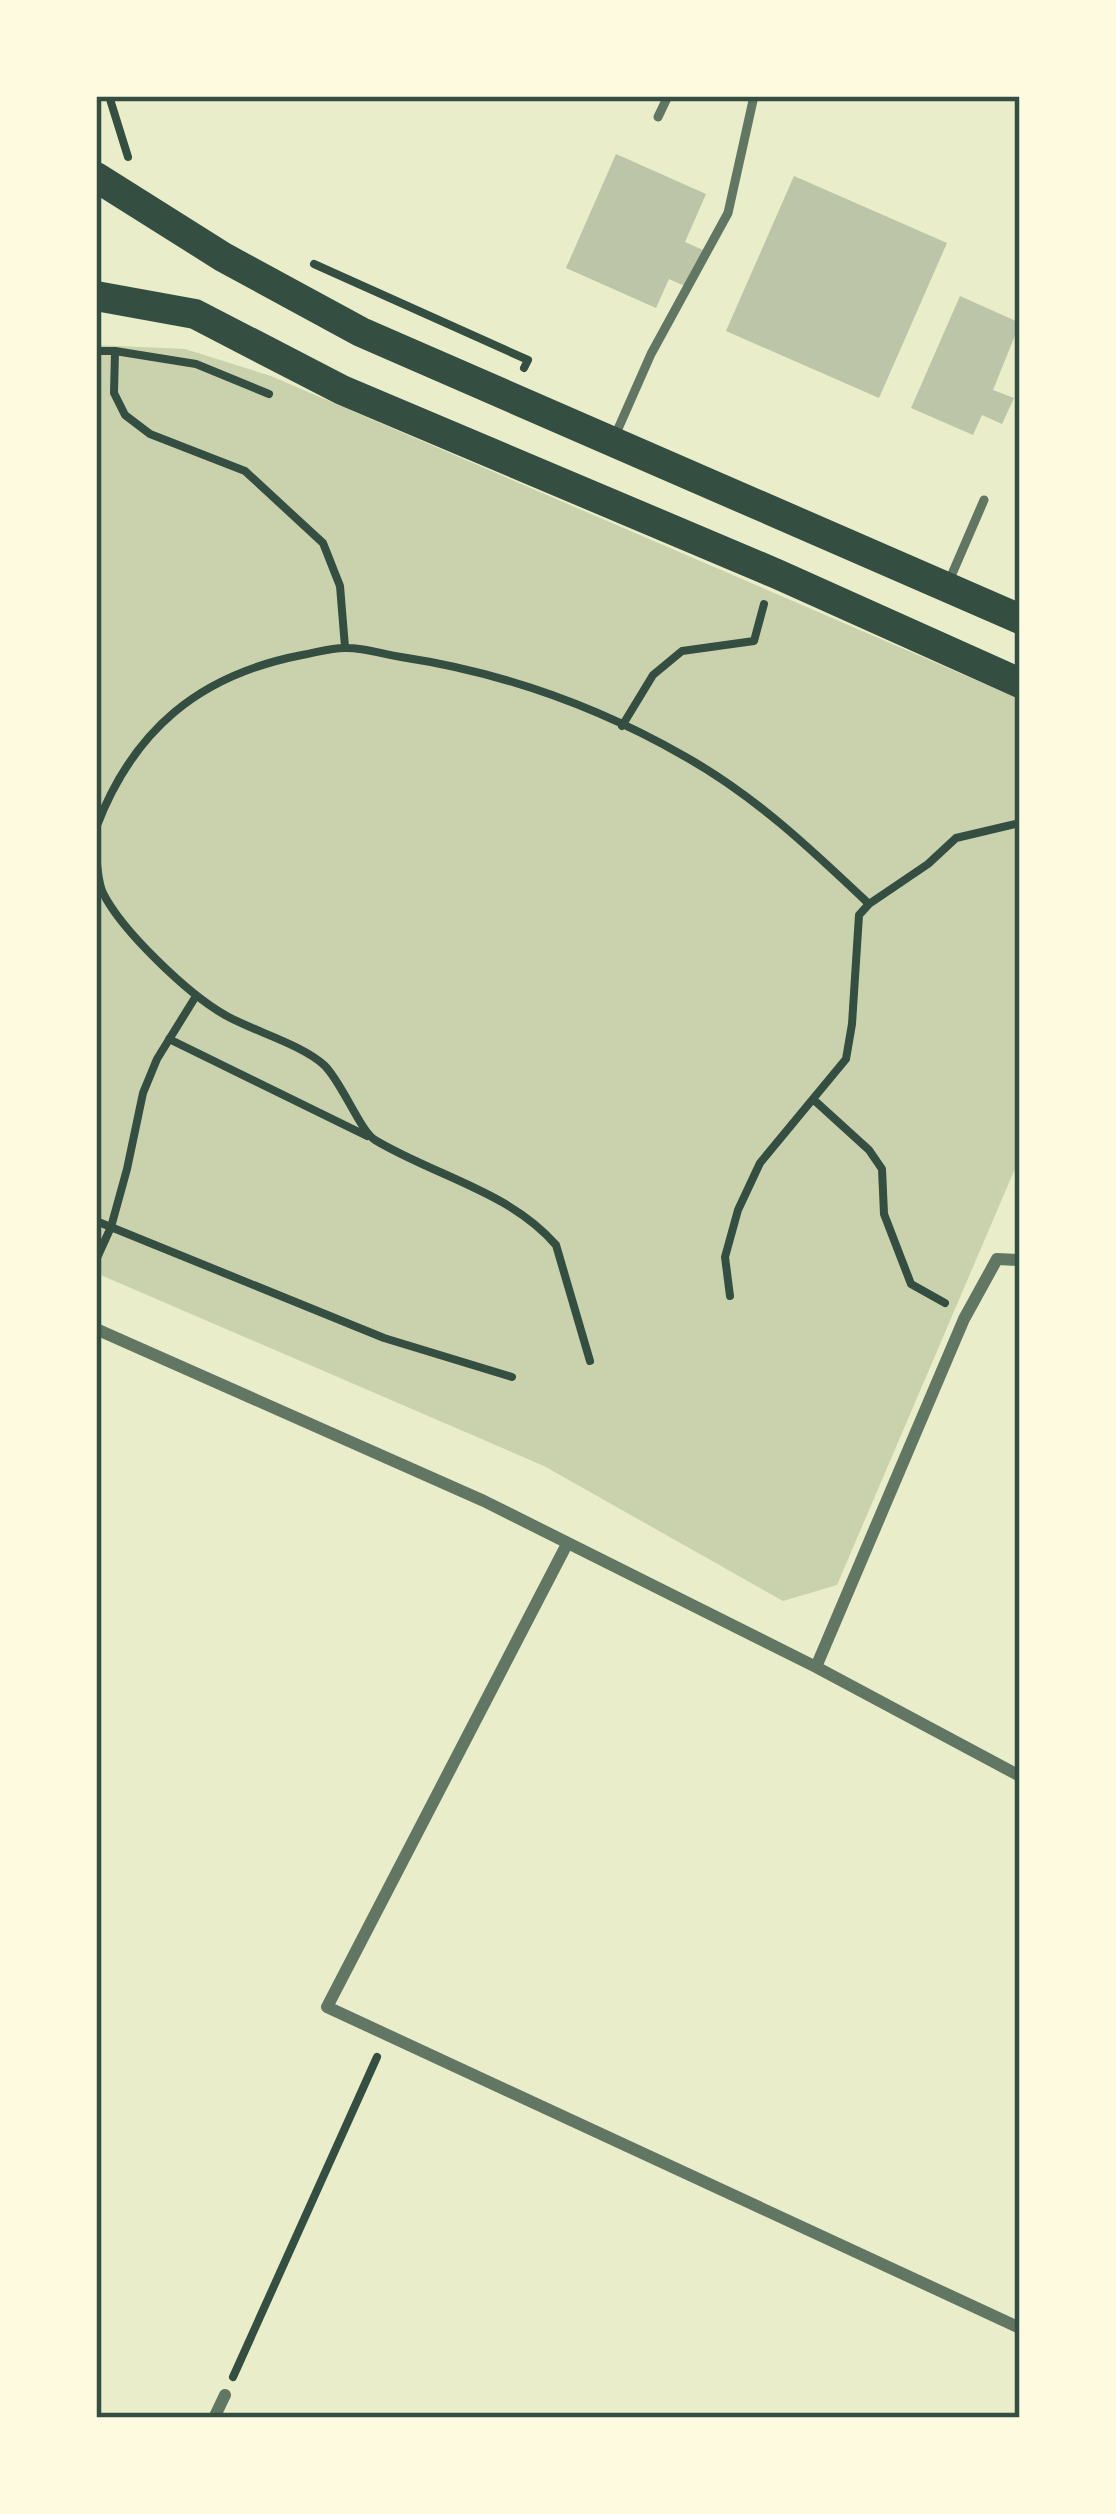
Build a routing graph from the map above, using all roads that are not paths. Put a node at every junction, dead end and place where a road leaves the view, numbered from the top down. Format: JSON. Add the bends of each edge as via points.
{"nodes":[{"id":1,"x":668,"y":96,"type":"edge"},
{"id":2,"x":754,"y":96,"type":"edge"},
{"id":3,"x":658,"y":117,"type":"dead end"},
{"id":4,"x":96,"y":178,"type":"edge"},
{"id":5,"x":96,"y":296,"type":"edge"},
{"id":6,"x":612,"y":441,"type":"junction"},
{"id":7,"x":984,"y":500,"type":"dead end"},
{"id":8,"x":947,"y":586,"type":"junction"},
{"id":9,"x":1020,"y":619,"type":"edge"},
{"id":10,"x":1020,"y":683,"type":"edge"},
{"id":11,"x":1020,"y":1261,"type":"edge"},
{"id":12,"x":96,"y":1329,"type":"edge"},
{"id":13,"x":567,"y":1544,"type":"junction"},
{"id":14,"x":816,"y":1667,"type":"junction"},
{"id":15,"x":1020,"y":1776,"type":"edge"},
{"id":16,"x":1020,"y":2328,"type":"edge"},
{"id":17,"x":225,"y":2395,"type":"road end"},
{"id":18,"x":214,"y":2418,"type":"edge"}],
"edges":[{"from":1,"to":3,"type":"lane"},
{"from":2,"to":6,"type":"lane","via":[[728,213]]},
{"from":4,"to":6,"type":"main road","via":[[361,332]]},
{"from":5,"to":10,"type":"main road","via":[[195,314],[342,390]]},
{"from":6,"to":8,"type":"main road"},
{"from":7,"to":8,"type":"lane"},
{"from":8,"to":9,"type":"main road"},
{"from":11,"to":14,"type":"street","via":[[997,1259],[967,1313]]},
{"from":12,"to":13,"type":"street"},
{"from":13,"to":14,"type":"street"},
{"from":13,"to":16,"type":"street","via":[[326,2007]]},
{"from":14,"to":15,"type":"street"},
{"from":17,"to":18,"type":"street"}]}
